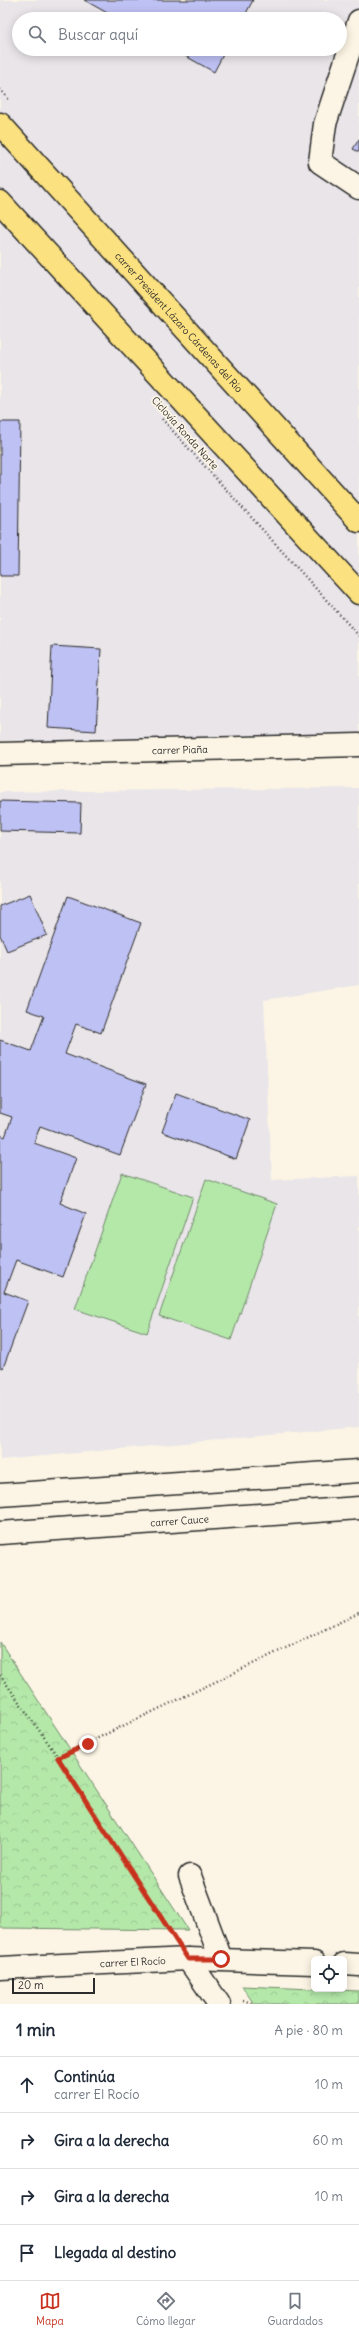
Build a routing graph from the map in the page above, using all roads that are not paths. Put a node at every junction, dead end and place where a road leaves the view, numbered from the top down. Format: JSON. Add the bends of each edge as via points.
{"nodes":[{"id":1,"x":359,"y":21,"type":"edge"},
{"id":2,"x":0,"y":124,"type":"edge"},
{"id":3,"x":359,"y":188,"type":"edge"},
{"id":4,"x":0,"y":202,"type":"edge"},
{"id":5,"x":359,"y":521,"type":"edge"},
{"id":6,"x":359,"y":593,"type":"edge"},
{"id":7,"x":359,"y":745,"type":"edge"},
{"id":8,"x":0,"y":754,"type":"edge"},
{"id":9,"x":359,"y":1471,"type":"edge"},
{"id":10,"x":0,"y":1495,"type":"edge"},
{"id":11,"x":359,"y":1508,"type":"edge"},
{"id":12,"x":0,"y":1533,"type":"edge"},
{"id":13,"x":190,"y":1876,"type":"dead end"},
{"id":14,"x":188,"y":1959,"type":"junction"},
{"id":15,"x":221,"y":1959,"type":"junction"},
{"id":16,"x":311,"y":1963,"type":"edge"},
{"id":17,"x":347,"y":1964,"type":"edge"},
{"id":18,"x":359,"y":1964,"type":"edge"},
{"id":19,"x":0,"y":1968,"type":"edge"},
{"id":20,"x":219,"y":2004,"type":"edge"}],
"edges":[{"from":1,"to":3,"type":"street","via":[[325,124],[320,162]]},
{"from":2,"to":5,"type":"main road","name":"carrer President Lázaro Cárdenas del Río"},
{"from":4,"to":6,"type":"main road"},
{"from":7,"to":8,"type":"street","name":"carrer Piaña"},
{"from":9,"to":10,"type":"street"},
{"from":11,"to":12,"type":"street","name":"carrer Cauce"},
{"from":13,"to":15,"type":"street"},
{"from":14,"to":15,"type":"street","name":"carrer El Rocío"},
{"from":14,"to":19,"type":"street","name":"carrer El Rocío"},
{"from":14,"to":20,"type":"street"},
{"from":15,"to":16,"type":"street","name":"carrer El Rocío"},
{"from":17,"to":18,"type":"street"}]}
